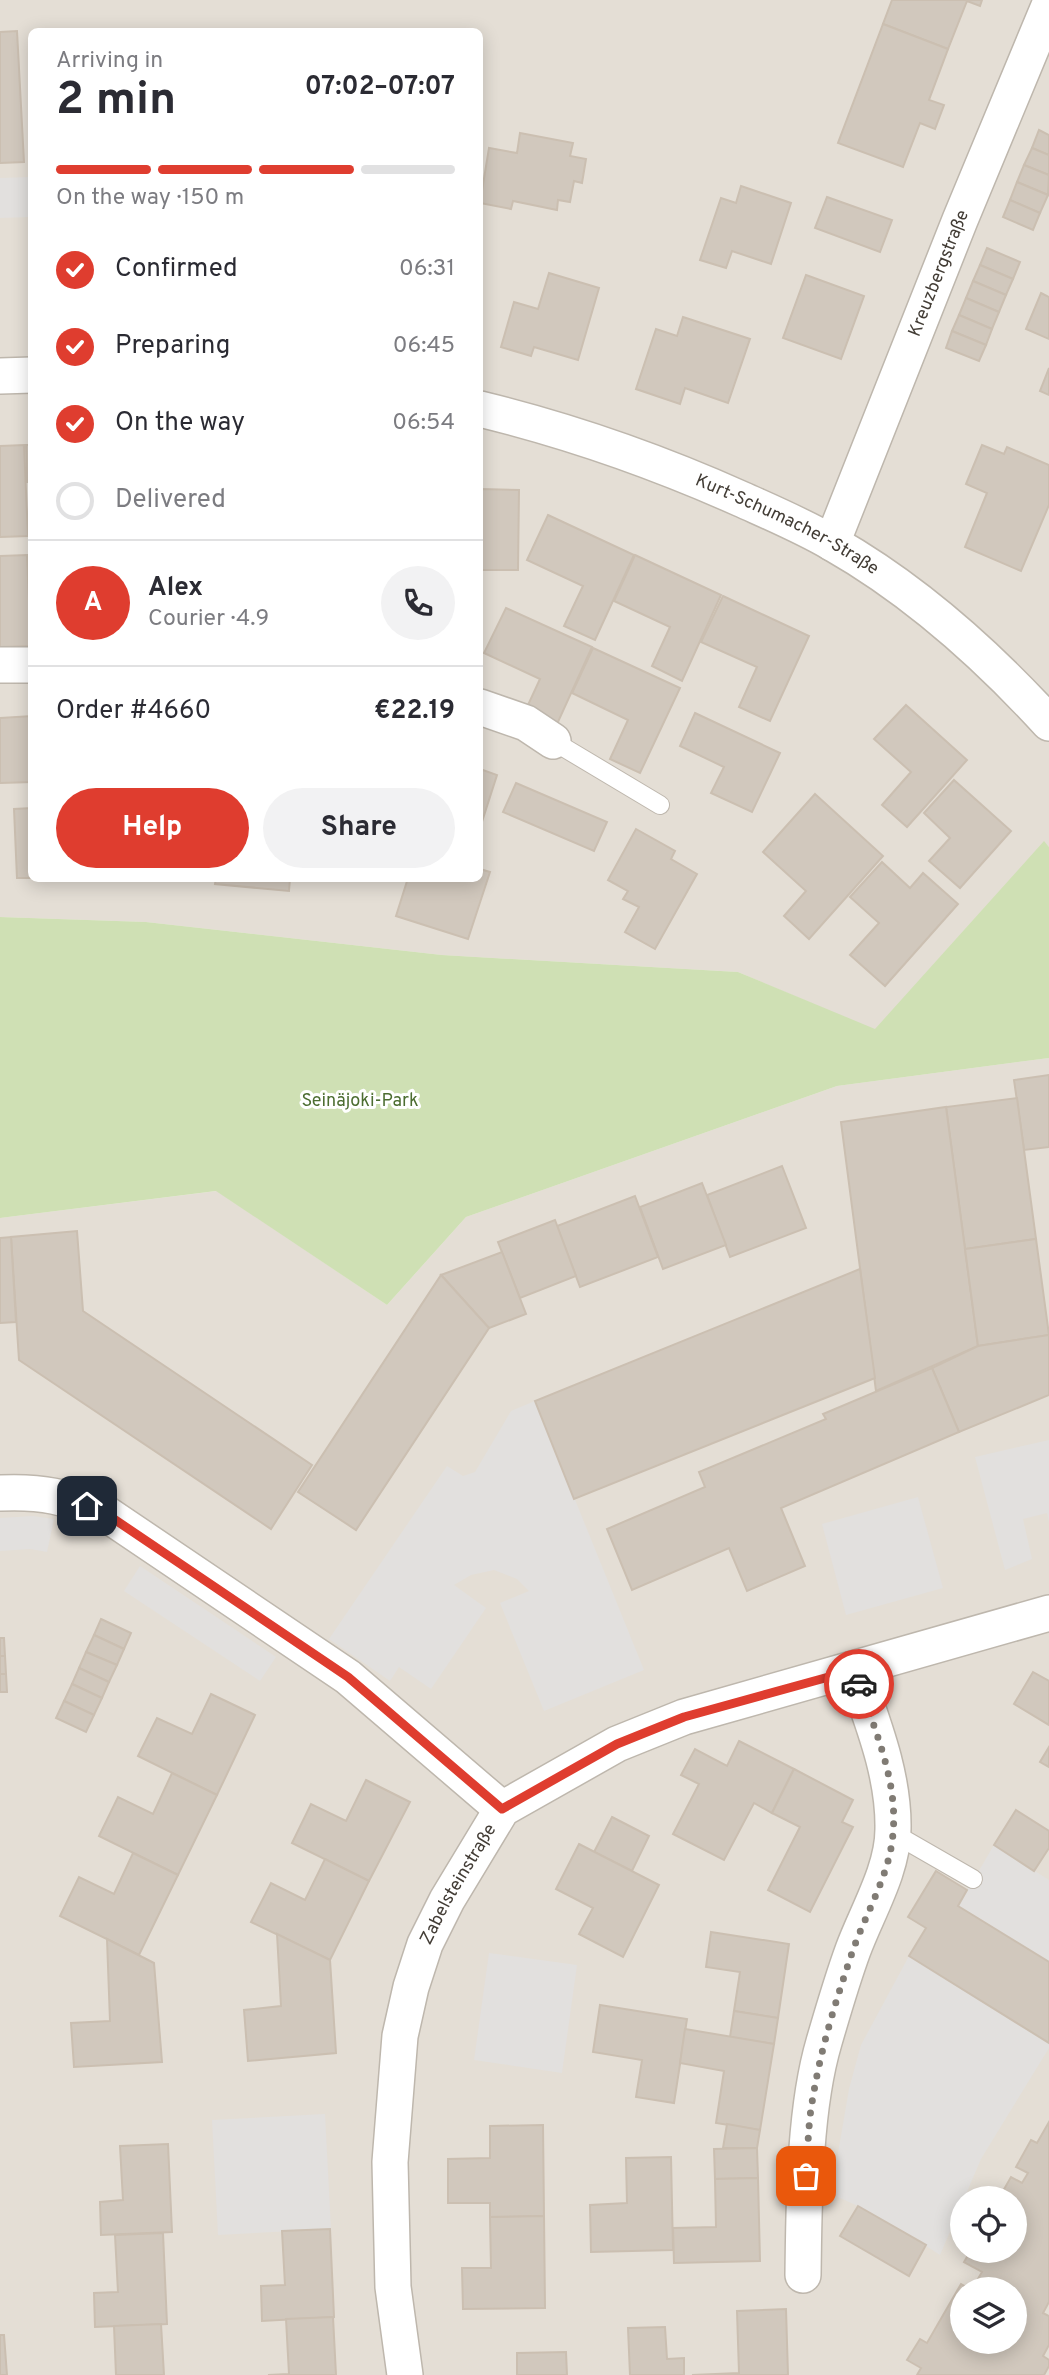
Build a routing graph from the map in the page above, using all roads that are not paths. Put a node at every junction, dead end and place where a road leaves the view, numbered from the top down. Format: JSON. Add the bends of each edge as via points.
{"nodes":[{"id":1,"x":1049,"y":6,"type":"edge"},
{"id":2,"x":28,"y":375,"type":"edge"},
{"id":3,"x":0,"y":376,"type":"edge"},
{"id":4,"x":483,"y":410,"type":"edge"},
{"id":5,"x":832,"y":543,"type":"junction"},
{"id":6,"x":0,"y":665,"type":"edge"},
{"id":7,"x":28,"y":665,"type":"edge"},
{"id":8,"x":483,"y":708,"type":"edge"},
{"id":9,"x":1049,"y":723,"type":"edge"},
{"id":10,"x":553,"y":741,"type":"joint"},
{"id":11,"x":660,"y":805,"type":"dead end"},
{"id":12,"x":0,"y":1493,"type":"edge"},
{"id":13,"x":1049,"y":1613,"type":"edge"},
{"id":14,"x":854,"y":1670,"type":"junction"},
{"id":15,"x":502,"y":1809,"type":"junction"},
{"id":16,"x":893,"y":1833,"type":"junction"},
{"id":17,"x":973,"y":1879,"type":"dead end"},
{"id":18,"x":803,"y":2275,"type":"dead end"},
{"id":19,"x":405,"y":2375,"type":"edge"}],
"edges":[{"from":1,"to":5,"type":"street","name":"Kreuzbergstraße"},
{"from":2,"to":3,"type":"street"},
{"from":4,"to":5,"type":"street","name":"Kurt-Schumacher-Straße","via":[[659,463]]},
{"from":5,"to":9,"type":"street","name":"Kurt-Schumacher-Straße","via":[[911,595]]},
{"from":6,"to":7,"type":"street"},
{"from":8,"to":10,"type":"street","via":[[526,723]]},
{"from":10,"to":11,"type":"lane"},
{"from":12,"to":15,"type":"street","via":[[67,1498],[105,1513],[348,1677]]},
{"from":13,"to":14,"type":"street","name":"Zabelsteinstraße"},
{"from":14,"to":15,"type":"street","name":"Zabelsteinstraße","via":[[673,1721],[617,1744]]},
{"from":14,"to":16,"type":"street","via":[[893,1797]]},
{"from":15,"to":19,"type":"street","name":"Zabelsteinstraße","via":[[446,1900],[425,1944],[400,2036],[390,2162],[393,2287]]},
{"from":16,"to":17,"type":"lane"},
{"from":16,"to":18,"type":"street","via":[[887,1863],[852,1952],[823,2046],[812,2099]]}]}
